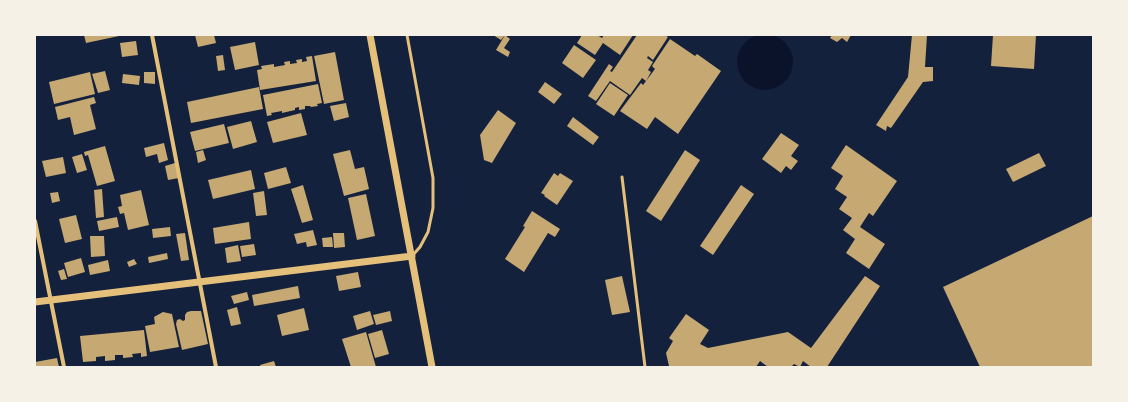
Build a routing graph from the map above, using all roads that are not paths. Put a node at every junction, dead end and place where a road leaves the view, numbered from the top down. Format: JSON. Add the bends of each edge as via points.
{"nodes":[{"id":1,"x":152,"y":35,"type":"edge"},
{"id":2,"x":370,"y":35,"type":"edge"},
{"id":3,"x":407,"y":35,"type":"edge"},
{"id":4,"x":622,"y":177,"type":"dead end"},
{"id":5,"x":35,"y":221,"type":"edge"},
{"id":6,"x":412,"y":256,"type":"junction"},
{"id":7,"x":200,"y":282,"type":"junction"},
{"id":8,"x":51,"y":300,"type":"junction"},
{"id":9,"x":35,"y":302,"type":"edge"},
{"id":10,"x":64,"y":367,"type":"edge"},
{"id":11,"x":216,"y":367,"type":"edge"},
{"id":12,"x":432,"y":367,"type":"edge"},
{"id":13,"x":645,"y":367,"type":"edge"}],
"edges":[{"from":1,"to":7,"type":"street"},
{"from":2,"to":6,"type":"street"},
{"from":3,"to":6,"type":"lane","via":[[433,178],[433,208],[428,232]]},
{"from":4,"to":13,"type":"lane"},
{"from":5,"to":8,"type":"street"},
{"from":6,"to":7,"type":"street"},
{"from":6,"to":12,"type":"street"},
{"from":7,"to":8,"type":"street"},
{"from":7,"to":11,"type":"street"},
{"from":8,"to":9,"type":"street"},
{"from":8,"to":10,"type":"street"}]}
